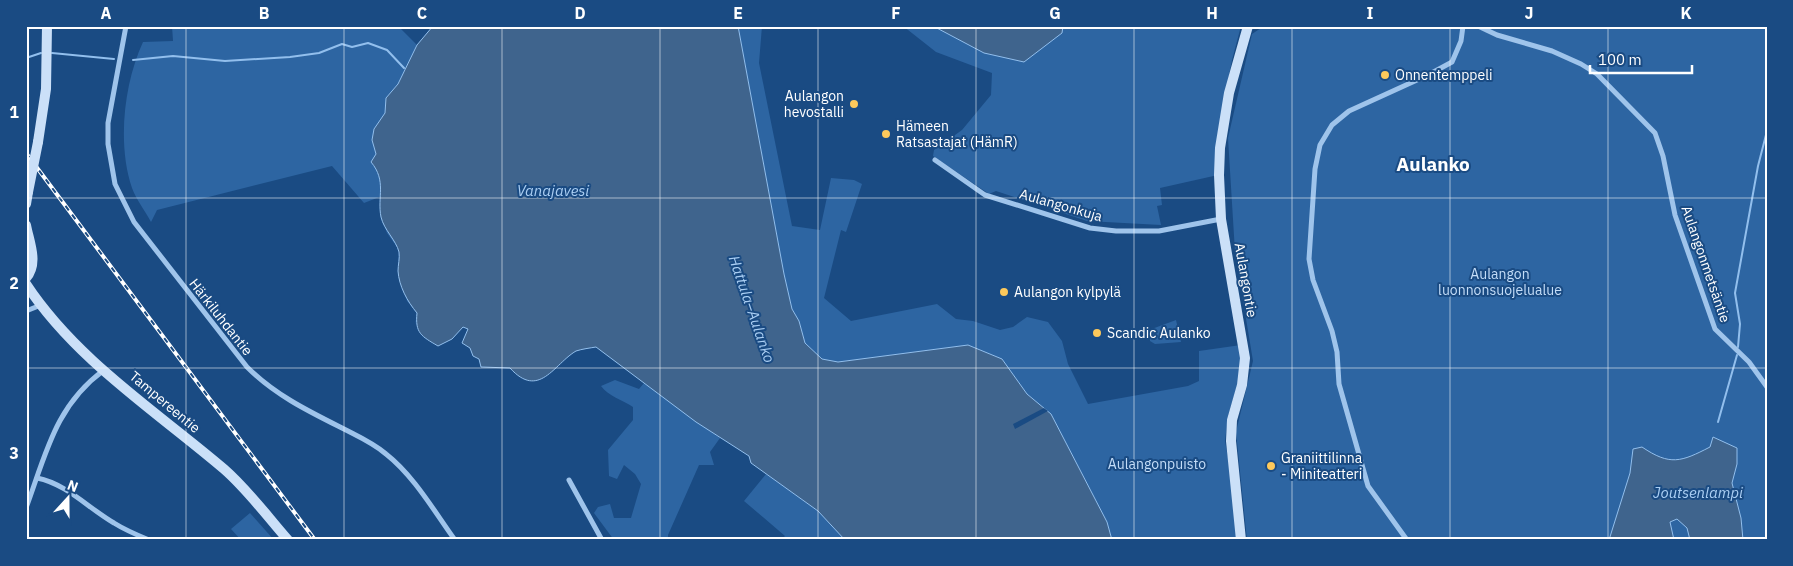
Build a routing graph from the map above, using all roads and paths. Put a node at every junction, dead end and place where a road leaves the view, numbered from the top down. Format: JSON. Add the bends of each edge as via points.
{"nodes":[{"id":1,"x":47,"y":26,"type":"edge"},
{"id":2,"x":126,"y":26,"type":"edge"},
{"id":3,"x":1248,"y":26,"type":"edge"},
{"id":4,"x":1463,"y":26,"type":"edge"},
{"id":5,"x":1478,"y":26,"type":"edge"},
{"id":6,"x":935,"y":160,"type":"dead end"},
{"id":7,"x":26,"y":204,"type":"edge"},
{"id":8,"x":1221,"y":219,"type":"junction"},
{"id":9,"x":26,"y":225,"type":"edge"},
{"id":10,"x":26,"y":278,"type":"edge"},
{"id":11,"x":26,"y":284,"type":"edge"},
{"id":12,"x":41,"y":306,"type":"junction"},
{"id":13,"x":26,"y":311,"type":"edge"},
{"id":14,"x":104,"y":370,"type":"junction"},
{"id":15,"x":1767,"y":387,"type":"edge"},
{"id":16,"x":37,"y":478,"type":"junction"},
{"id":17,"x":569,"y":480,"type":"dead end"},
{"id":18,"x":26,"y":508,"type":"edge"},
{"id":19,"x":140,"y":538,"type":"edge"},
{"id":20,"x":149,"y":540,"type":"edge"},
{"id":21,"x":288,"y":540,"type":"edge"},
{"id":22,"x":455,"y":540,"type":"edge"},
{"id":23,"x":602,"y":540,"type":"edge"},
{"id":24,"x":1241,"y":540,"type":"edge"},
{"id":25,"x":1407,"y":540,"type":"edge"}],
"edges":[{"from":1,"to":7,"type":"main road","bridge":true,"via":[[46,89]]},
{"from":2,"to":22,"type":"street","name":"Härkiluhdantie","via":[[110,104],[108,144],[115,184],[134,222],[256,377],[290,401],[386,454],[411,480]]},
{"from":3,"to":8,"type":"main road","name":"Aulangontie","via":[[1223,123],[1219,175]]},
{"from":4,"to":25,"type":"street","via":[[1452,62],[1350,111],[1332,125],[1320,145],[1315,169],[1309,259],[1313,280],[1332,331],[1339,384],[1368,486]]},
{"from":5,"to":15,"type":"street","name":"Aulangonmetsäntie","via":[[1581,64],[1596,74],[1655,133],[1663,156],[1674,216],[1715,329],[1749,362]]},
{"from":6,"to":8,"type":"street","name":"Aulangonkuja","via":[[985,195],[1090,228],[1159,231]]},
{"from":8,"to":24,"type":"main road","name":"Aulangontie","via":[[1245,358],[1242,386],[1232,420],[1231,446]]},
{"from":9,"to":10,"type":"main road","via":[[33,258],[32,269]]},
{"from":11,"to":12,"type":"main road","name":"Tampereentie"},
{"from":12,"to":13,"type":"street"},
{"from":12,"to":14,"type":"main road","name":"Tampereentie"},
{"from":14,"to":16,"type":"street","via":[[73,398],[58,420]]},
{"from":14,"to":21,"type":"main road","name":"Tampereentie","via":[[231,476]]},
{"from":16,"to":18,"type":"street"},
{"from":16,"to":19,"type":"street","via":[[62,487]]},
{"from":17,"to":23,"type":"street"},
{"from":19,"to":20,"type":"street"}]}
